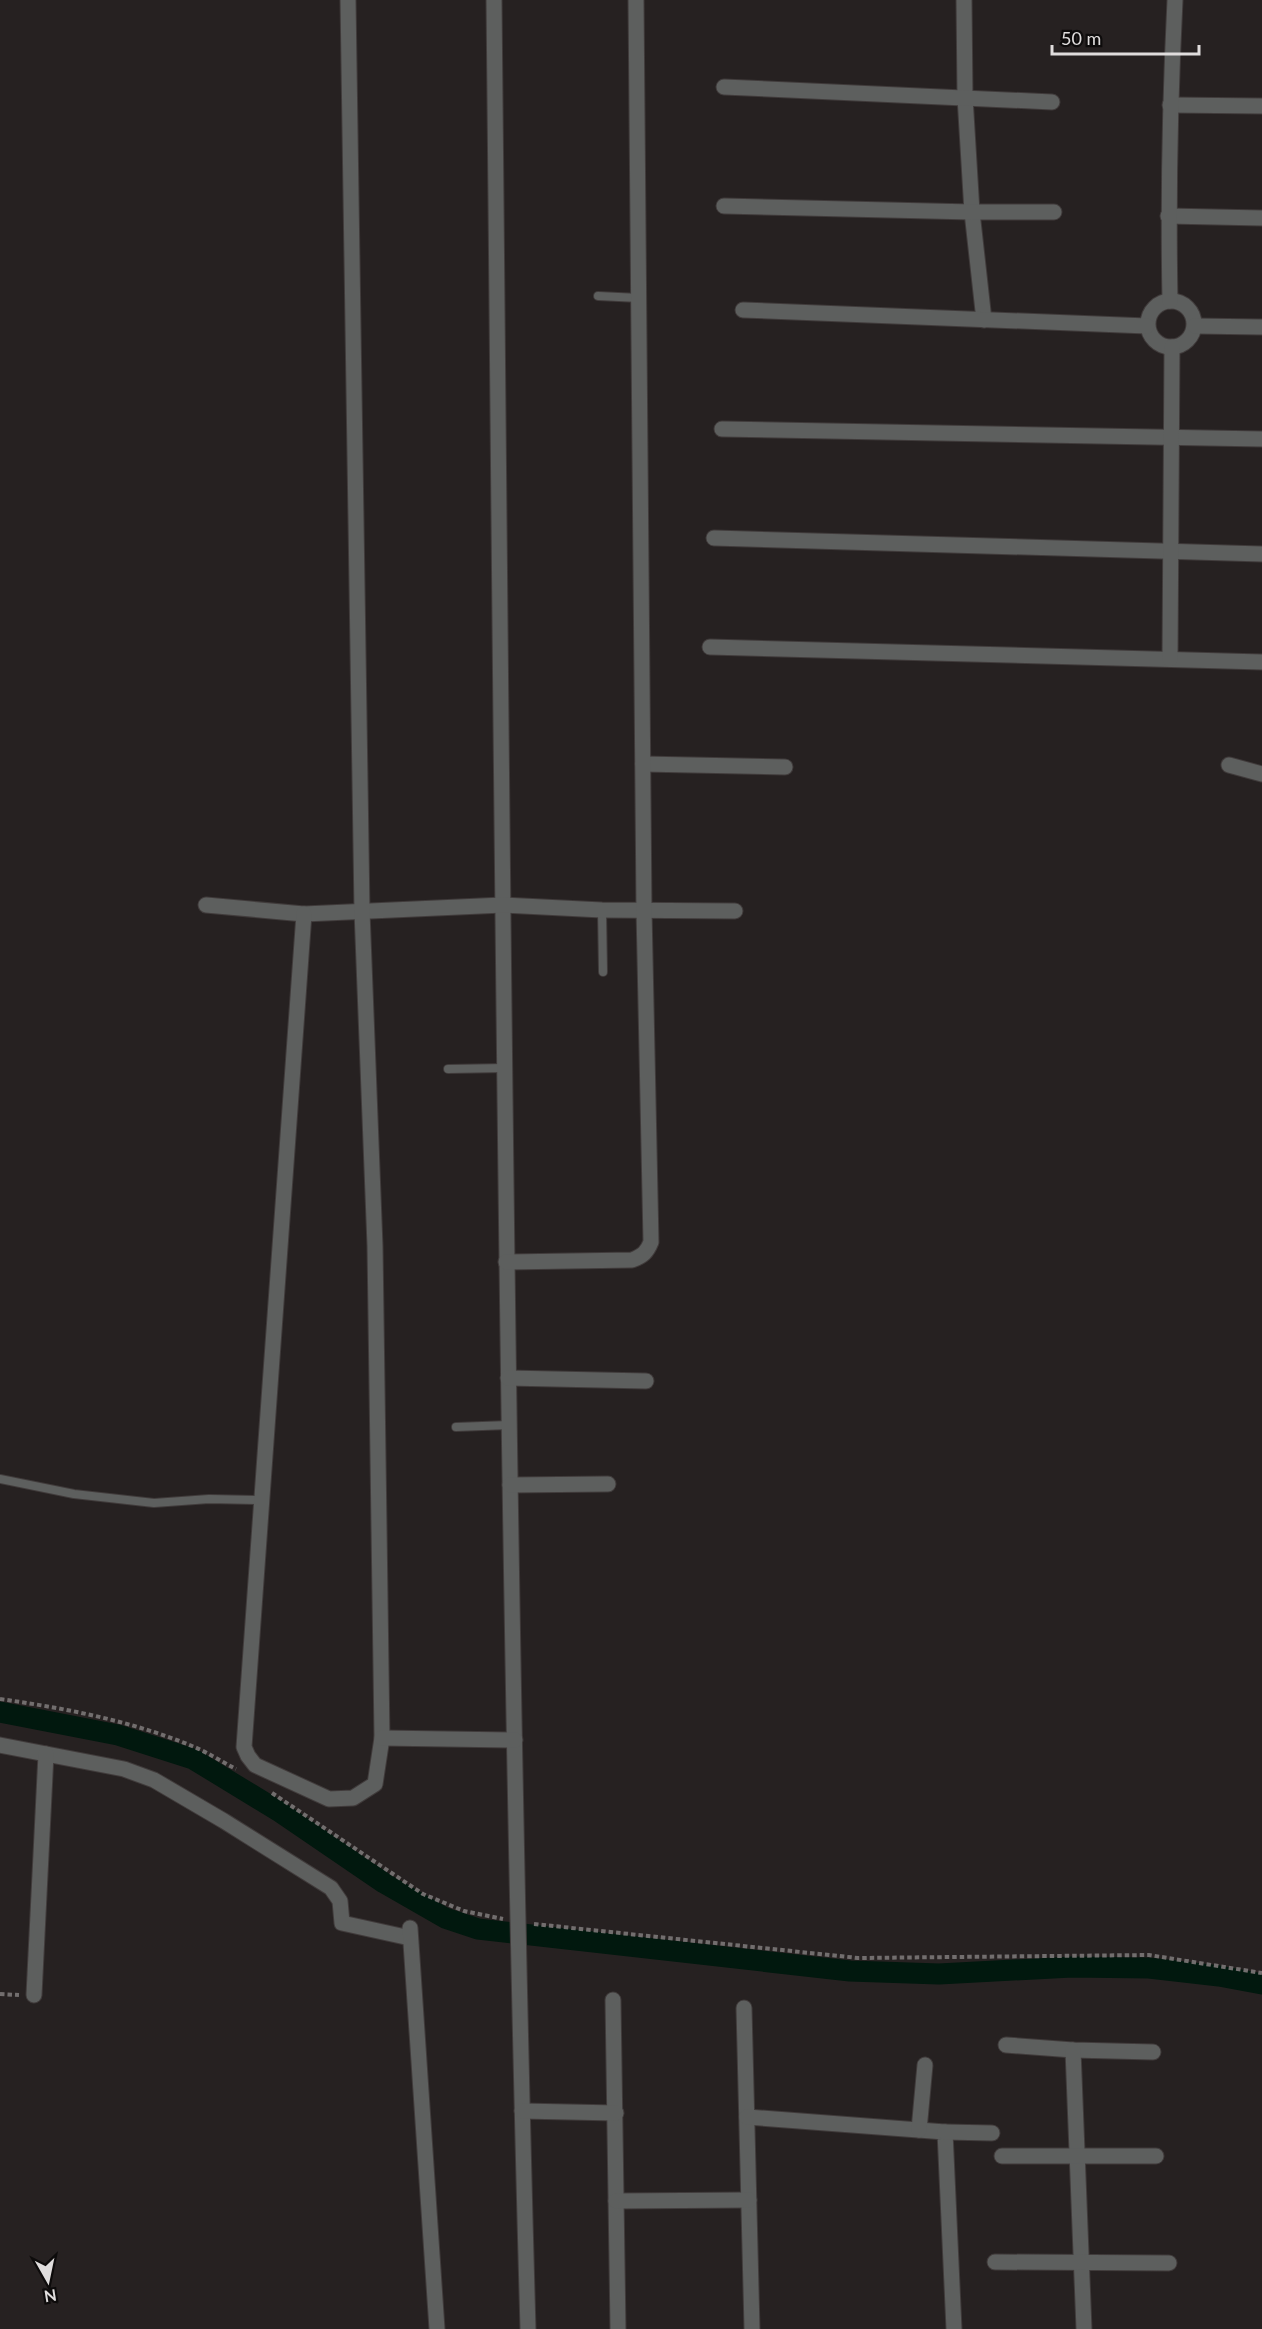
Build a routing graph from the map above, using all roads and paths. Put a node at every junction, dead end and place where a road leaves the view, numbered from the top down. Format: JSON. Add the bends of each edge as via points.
{"nodes":[{"id":1,"x":348,"y":0,"type":"edge"},
{"id":2,"x":494,"y":0,"type":"edge"},
{"id":3,"x":636,"y":0,"type":"edge"},
{"id":4,"x":964,"y":0,"type":"edge"},
{"id":5,"x":1175,"y":0,"type":"edge"},
{"id":6,"x":723,"y":87,"type":"dead end"},
{"id":7,"x":965,"y":97,"type":"junction"},
{"id":8,"x":1052,"y":102,"type":"dead end"},
{"id":9,"x":1170,"y":105,"type":"junction"},
{"id":10,"x":1262,"y":106,"type":"edge"},
{"id":11,"x":724,"y":206,"type":"dead end"},
{"id":12,"x":972,"y":212,"type":"junction"},
{"id":13,"x":1054,"y":212,"type":"dead end"},
{"id":14,"x":1168,"y":216,"type":"junction"},
{"id":15,"x":1262,"y":218,"type":"edge"},
{"id":16,"x":598,"y":296,"type":"dead end"},
{"id":17,"x":639,"y":298,"type":"junction"},
{"id":18,"x":1170,"y":301,"type":"junction"},
{"id":19,"x":743,"y":310,"type":"dead end"},
{"id":20,"x":984,"y":320,"type":"junction"},
{"id":21,"x":1147,"y":326,"type":"junction"},
{"id":22,"x":1195,"y":326,"type":"junction"},
{"id":23,"x":1262,"y":327,"type":"edge"},
{"id":24,"x":1172,"y":348,"type":"junction"},
{"id":25,"x":722,"y":429,"type":"dead end"},
{"id":26,"x":1172,"y":437,"type":"junction"},
{"id":27,"x":1262,"y":439,"type":"edge"},
{"id":28,"x":714,"y":538,"type":"dead end"},
{"id":29,"x":1171,"y":552,"type":"junction"},
{"id":30,"x":1262,"y":554,"type":"edge"},
{"id":31,"x":710,"y":647,"type":"dead end"},
{"id":32,"x":1170,"y":659,"type":"junction"},
{"id":33,"x":1262,"y":662,"type":"edge"},
{"id":34,"x":643,"y":764,"type":"junction"},
{"id":35,"x":1229,"y":765,"type":"dead end"},
{"id":36,"x":785,"y":767,"type":"dead end"},
{"id":37,"x":1262,"y":774,"type":"edge"},
{"id":38,"x":206,"y":905,"type":"dead end"},
{"id":39,"x":504,"y":905,"type":"junction"},
{"id":40,"x":602,"y":909,"type":"junction"},
{"id":41,"x":644,"y":909,"type":"junction"},
{"id":42,"x":362,"y":911,"type":"junction"},
{"id":43,"x":735,"y":911,"type":"dead end"},
{"id":44,"x":304,"y":914,"type":"junction"},
{"id":45,"x":603,"y":972,"type":"dead end"},
{"id":46,"x":505,"y":1068,"type":"junction"},
{"id":47,"x":448,"y":1069,"type":"dead end"},
{"id":48,"x":506,"y":1262,"type":"junction"},
{"id":49,"x":508,"y":1378,"type":"junction"},
{"id":50,"x":646,"y":1381,"type":"dead end"},
{"id":51,"x":509,"y":1425,"type":"junction"},
{"id":52,"x":456,"y":1427,"type":"dead end"},
{"id":53,"x":0,"y":1479,"type":"edge"},
{"id":54,"x":608,"y":1484,"type":"dead end"},
{"id":55,"x":510,"y":1485,"type":"junction"},
{"id":56,"x":261,"y":1500,"type":"junction"},
{"id":57,"x":0,"y":1699,"type":"edge"},
{"id":58,"x":382,"y":1738,"type":"junction"},
{"id":59,"x":515,"y":1740,"type":"junction"},
{"id":60,"x":0,"y":1745,"type":"edge"},
{"id":61,"x":46,"y":1754,"type":"junction"},
{"id":62,"x":240,"y":1771,"type":"dead end"},
{"id":63,"x":268,"y":1790,"type":"dead end"},
{"id":64,"x":517,"y":1919,"type":"junction"},
{"id":65,"x":1262,"y":1973,"type":"edge"},
{"id":66,"x":34,"y":1995,"type":"dead end"},
{"id":67,"x":613,"y":2000,"type":"dead end"},
{"id":68,"x":744,"y":2008,"type":"dead end"},
{"id":69,"x":1006,"y":2045,"type":"dead end"},
{"id":70,"x":1073,"y":2050,"type":"junction"},
{"id":71,"x":1153,"y":2052,"type":"dead end"},
{"id":72,"x":925,"y":2064,"type":"dead end"},
{"id":73,"x":522,"y":2112,"type":"junction"},
{"id":74,"x":616,"y":2113,"type":"junction"},
{"id":75,"x":747,"y":2117,"type":"junction"},
{"id":76,"x":919,"y":2130,"type":"junction"},
{"id":77,"x":945,"y":2132,"type":"junction"},
{"id":78,"x":992,"y":2133,"type":"dead end"},
{"id":79,"x":1002,"y":2156,"type":"dead end"},
{"id":80,"x":1156,"y":2156,"type":"dead end"},
{"id":81,"x":1077,"y":2157,"type":"junction"},
{"id":82,"x":749,"y":2200,"type":"junction"},
{"id":83,"x":616,"y":2201,"type":"junction"},
{"id":84,"x":995,"y":2262,"type":"dead end"},
{"id":85,"x":1081,"y":2263,"type":"junction"},
{"id":86,"x":1169,"y":2263,"type":"dead end"},
{"id":87,"x":437,"y":2329,"type":"edge"},
{"id":88,"x":528,"y":2329,"type":"edge"},
{"id":89,"x":618,"y":2329,"type":"edge"},
{"id":90,"x":752,"y":2329,"type":"edge"},
{"id":91,"x":954,"y":2329,"type":"edge"},
{"id":92,"x":1083,"y":2329,"type":"edge"}],
"edges":[{"from":1,"to":42,"type":"street"},
{"from":2,"to":39,"type":"street"},
{"from":3,"to":17,"type":"street"},
{"from":4,"to":7,"type":"street"},
{"from":5,"to":9,"type":"street"},
{"from":6,"to":7,"type":"street"},
{"from":7,"to":8,"type":"street"},
{"from":7,"to":12,"type":"street"},
{"from":9,"to":10,"type":"street"},
{"from":9,"to":14,"type":"street"},
{"from":11,"to":12,"type":"street"},
{"from":12,"to":13,"type":"street"},
{"from":12,"to":20,"type":"street"},
{"from":14,"to":15,"type":"street"},
{"from":14,"to":18,"type":"street"},
{"from":16,"to":17,"type":"lane"},
{"from":17,"to":34,"type":"street"},
{"from":18,"to":21,"type":"street","via":[[1156,306]]},
{"from":18,"to":22,"type":"street","via":[[1185,305]]},
{"from":19,"to":20,"type":"street"},
{"from":20,"to":21,"type":"street"},
{"from":21,"to":24,"type":"street","via":[[1155,342]]},
{"from":22,"to":23,"type":"street"},
{"from":22,"to":24,"type":"street","via":[[1185,344]]},
{"from":24,"to":26,"type":"street"},
{"from":25,"to":26,"type":"street"},
{"from":26,"to":27,"type":"street"},
{"from":26,"to":29,"type":"street"},
{"from":28,"to":29,"type":"street"},
{"from":29,"to":30,"type":"street"},
{"from":29,"to":32,"type":"street"},
{"from":31,"to":32,"type":"street"},
{"from":32,"to":33,"type":"street"},
{"from":34,"to":36,"type":"street"},
{"from":34,"to":41,"type":"street"},
{"from":35,"to":37,"type":"street"},
{"from":38,"to":44,"type":"street"},
{"from":39,"to":40,"type":"street"},
{"from":39,"to":42,"type":"street"},
{"from":39,"to":46,"type":"street"},
{"from":40,"to":41,"type":"street"},
{"from":40,"to":45,"type":"lane"},
{"from":41,"to":43,"type":"street"},
{"from":41,"to":48,"type":"street","via":[[651,1242],[648,1250],[632,1260]]},
{"from":42,"to":44,"type":"street"},
{"from":42,"to":58,"type":"street","via":[[375,1245]]},
{"from":44,"to":56,"type":"street"},
{"from":46,"to":47,"type":"lane"},
{"from":46,"to":48,"type":"street"},
{"from":48,"to":49,"type":"street"},
{"from":49,"to":50,"type":"street"},
{"from":49,"to":51,"type":"street"},
{"from":51,"to":52,"type":"lane"},
{"from":51,"to":55,"type":"street"},
{"from":53,"to":56,"type":"lane","via":[[74,1494],[154,1503]]},
{"from":54,"to":55,"type":"street"},
{"from":55,"to":59,"type":"street"},
{"from":56,"to":58,"type":"street","via":[[244,1747],[248,1756],[255,1765],[329,1799],[353,1798],[375,1784]]},
{"from":57,"to":62,"type":"path","via":[[128,1725],[192,1746]]},
{"from":58,"to":59,"type":"street"},
{"from":59,"to":64,"type":"street"},
{"from":60,"to":61,"type":"street"},
{"from":61,"to":66,"type":"street"},
{"from":61,"to":87,"type":"street","via":[[124,1769],[154,1780],[331,1888],[340,1901],[342,1923],[410,1933]]},
{"from":63,"to":64,"type":"path","via":[[423,1894],[464,1911]]},
{"from":64,"to":65,"type":"path","via":[[858,1958],[1149,1955]]},
{"from":64,"to":73,"type":"street"},
{"from":67,"to":74,"type":"street"},
{"from":68,"to":75,"type":"street"},
{"from":69,"to":70,"type":"street"},
{"from":70,"to":71,"type":"street"},
{"from":70,"to":81,"type":"street"},
{"from":72,"to":76,"type":"street"},
{"from":73,"to":74,"type":"street"},
{"from":73,"to":88,"type":"street"},
{"from":74,"to":83,"type":"street"},
{"from":75,"to":76,"type":"street"},
{"from":75,"to":82,"type":"street"},
{"from":76,"to":77,"type":"street"},
{"from":77,"to":78,"type":"street"},
{"from":77,"to":91,"type":"street"},
{"from":79,"to":81,"type":"street"},
{"from":80,"to":81,"type":"street"},
{"from":81,"to":85,"type":"street"},
{"from":82,"to":83,"type":"street"},
{"from":82,"to":90,"type":"street"},
{"from":83,"to":89,"type":"street"},
{"from":84,"to":85,"type":"street"},
{"from":85,"to":86,"type":"street"},
{"from":85,"to":92,"type":"street"}]}
